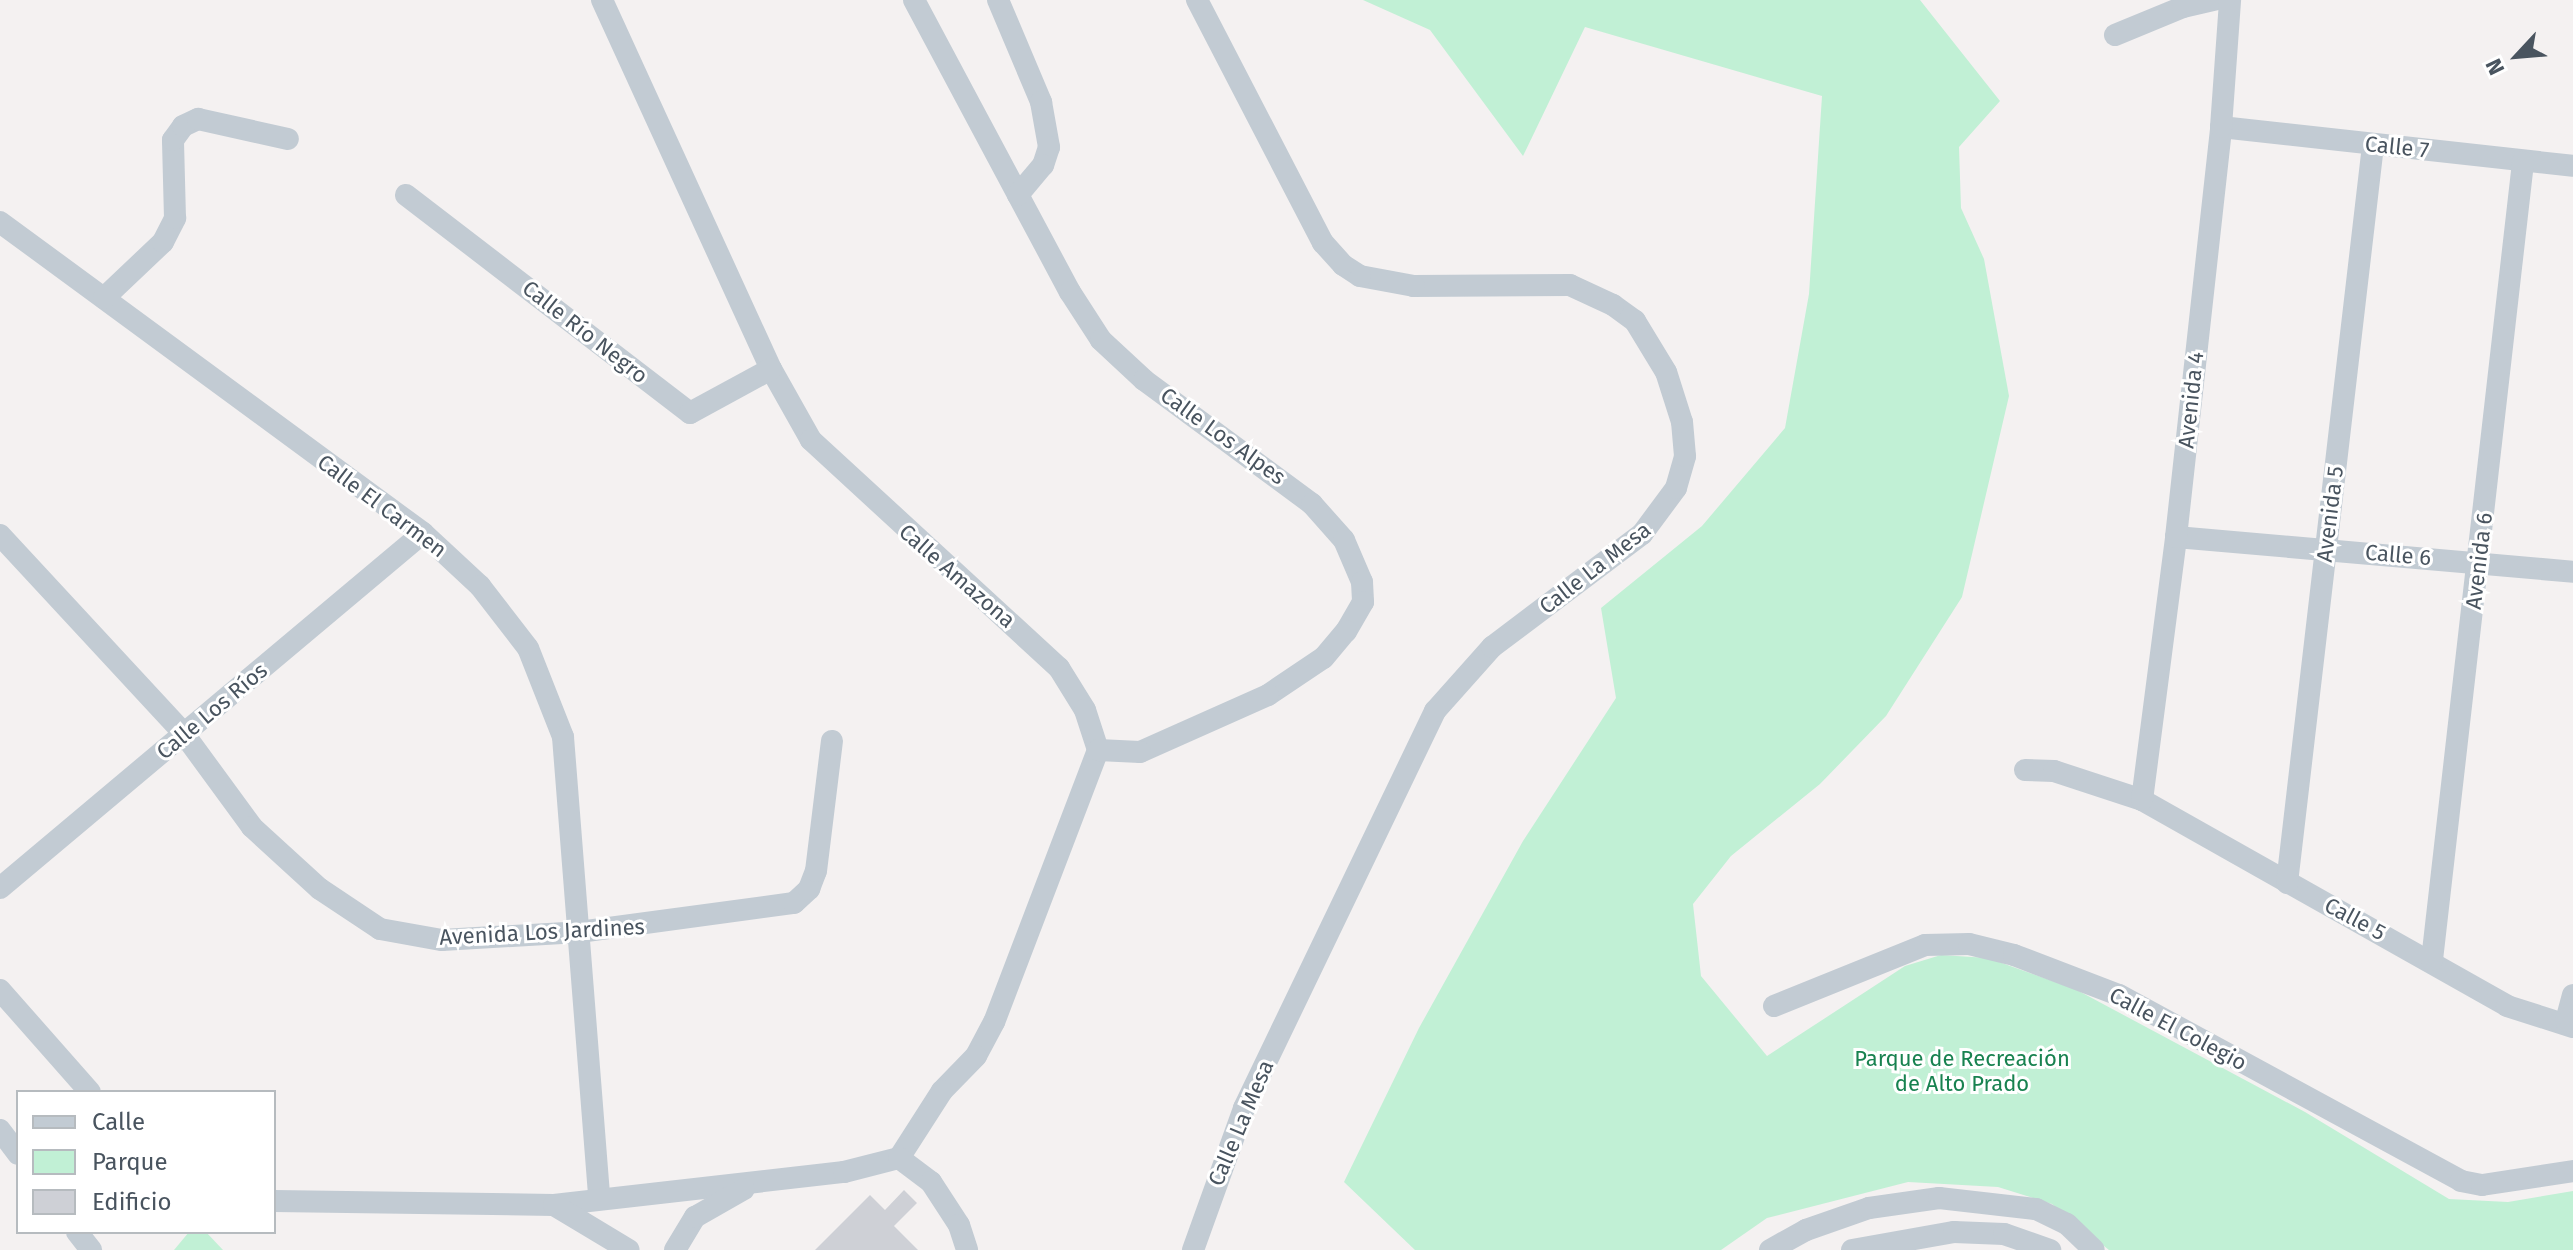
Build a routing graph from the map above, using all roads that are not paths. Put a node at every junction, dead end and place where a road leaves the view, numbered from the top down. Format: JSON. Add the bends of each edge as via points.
{"nodes":[{"id":1,"x":602,"y":0,"type":"edge"},
{"id":2,"x":914,"y":0,"type":"edge"},
{"id":3,"x":998,"y":0,"type":"edge"},
{"id":4,"x":1197,"y":0,"type":"edge"},
{"id":5,"x":2214,"y":0,"type":"edge"},
{"id":6,"x":2230,"y":0,"type":"edge"},
{"id":7,"x":2115,"y":35,"type":"dead end"},
{"id":8,"x":2221,"y":127,"type":"junction"},
{"id":9,"x":288,"y":139,"type":"dead end"},
{"id":10,"x":2373,"y":145,"type":"junction"},
{"id":11,"x":2523,"y":162,"type":"junction"},
{"id":12,"x":2573,"y":166,"type":"edge"},
{"id":13,"x":406,"y":195,"type":"dead end"},
{"id":14,"x":1018,"y":195,"type":"junction"},
{"id":15,"x":0,"y":222,"type":"edge"},
{"id":16,"x":104,"y":298,"type":"junction"},
{"id":17,"x":771,"y":369,"type":"junction"},
{"id":18,"x":423,"y":533,"type":"junction"},
{"id":19,"x":0,"y":535,"type":"edge"},
{"id":20,"x":2176,"y":537,"type":"junction"},
{"id":21,"x":2326,"y":549,"type":"junction"},
{"id":22,"x":2479,"y":562,"type":"junction"},
{"id":23,"x":2573,"y":572,"type":"edge"},
{"id":24,"x":184,"y":734,"type":"junction"},
{"id":25,"x":832,"y":741,"type":"dead end"},
{"id":26,"x":1098,"y":750,"type":"junction"},
{"id":27,"x":2025,"y":770,"type":"dead end"},
{"id":28,"x":2142,"y":800,"type":"junction"},
{"id":29,"x":2287,"y":883,"type":"junction"},
{"id":30,"x":0,"y":888,"type":"edge"},
{"id":31,"x":579,"y":932,"type":"junction"},
{"id":32,"x":2432,"y":960,"type":"junction"},
{"id":33,"x":0,"y":990,"type":"edge"},
{"id":34,"x":2573,"y":995,"type":"edge"},
{"id":35,"x":1774,"y":1006,"type":"dead end"},
{"id":36,"x":2570,"y":1024,"type":"edge"},
{"id":37,"x":88,"y":1090,"type":"edge"},
{"id":38,"x":0,"y":1130,"type":"edge"},
{"id":39,"x":16,"y":1151,"type":"edge"},
{"id":40,"x":899,"y":1158,"type":"junction"},
{"id":41,"x":2573,"y":1171,"type":"edge"},
{"id":42,"x":755,"y":1183,"type":"junction"},
{"id":43,"x":599,"y":1199,"type":"junction"},
{"id":44,"x":276,"y":1201,"type":"edge"},
{"id":45,"x":554,"y":1205,"type":"junction"},
{"id":46,"x":79,"y":1234,"type":"edge"},
{"id":47,"x":91,"y":1250,"type":"edge"},
{"id":48,"x":629,"y":1250,"type":"edge"},
{"id":49,"x":675,"y":1250,"type":"edge"},
{"id":50,"x":967,"y":1250,"type":"edge"},
{"id":51,"x":1193,"y":1250,"type":"edge"},
{"id":52,"x":1770,"y":1250,"type":"edge"},
{"id":53,"x":1852,"y":1250,"type":"edge"},
{"id":54,"x":2050,"y":1250,"type":"edge"},
{"id":55,"x":2094,"y":1250,"type":"edge"}],
"edges":[{"from":1,"to":17,"type":"street","name":"Calle Amazona"},
{"from":2,"to":14,"type":"street","name":"Calle Los Alpes"},
{"from":3,"to":14,"type":"street","via":[[1041,102],[1049,147],[1043,165]]},
{"from":4,"to":51,"type":"street","name":"Calle La Mesa","via":[[1323,243],[1343,265],[1360,276],[1414,286],[1570,285],[1613,305],[1635,321],[1666,372],[1682,422],[1685,456],[1676,488],[1651,526],[1492,647],[1435,711],[1244,1108]]},
{"from":5,"to":7,"type":"street"},
{"from":6,"to":8,"type":"street","name":"Avenida 4"},
{"from":8,"to":10,"type":"street","name":"Calle 7"},
{"from":8,"to":20,"type":"street","name":"Avenida 4"},
{"from":9,"to":16,"type":"street","via":[[198,119],[183,126],[173,140],[175,218],[163,242]]},
{"from":10,"to":11,"type":"street","name":"Calle 7"},
{"from":10,"to":21,"type":"street","name":"Avenida 5"},
{"from":11,"to":12,"type":"street","name":"Calle 7"},
{"from":11,"to":22,"type":"street","name":"Avenida 6"},
{"from":13,"to":17,"type":"street","name":"Calle Río Negro","via":[[690,413]]},
{"from":14,"to":26,"type":"street","name":"Calle Los Alpes","via":[[1101,340],[1144,380],[1312,504],[1344,540],[1362,582],[1363,602],[1346,631],[1323,658],[1268,695],[1140,752]]},
{"from":15,"to":16,"type":"street","name":"Calle El Carmen"},
{"from":16,"to":18,"type":"street","name":"Calle El Carmen"},
{"from":17,"to":26,"type":"street","name":"Calle Amazona","via":[[811,440],[835,466],[1059,668],[1085,710]]},
{"from":18,"to":24,"type":"street","name":"Calle Los Ríos"},
{"from":18,"to":31,"type":"street","name":"Calle El Carmen","via":[[507,616],[550,694],[563,737]]},
{"from":19,"to":24,"type":"street","name":"Avenida Los Jardines"},
{"from":20,"to":21,"type":"street","name":"Calle 6"},
{"from":20,"to":28,"type":"street","name":"Avenida 4"},
{"from":21,"to":22,"type":"street","name":"Calle 6"},
{"from":21,"to":29,"type":"street","name":"Avenida 5"},
{"from":22,"to":23,"type":"street","name":"Calle 6"},
{"from":22,"to":32,"type":"street","name":"Avenida 6"},
{"from":24,"to":30,"type":"street","name":"Calle Los Ríos"},
{"from":24,"to":31,"type":"street","name":"Avenida Los Jardines","via":[[252,827],[320,889],[380,929],[442,940]]},
{"from":25,"to":31,"type":"street","name":"Avenida Los Jardines","via":[[816,871],[809,889],[794,903],[636,929]]},
{"from":26,"to":40,"type":"street","via":[[994,1022],[976,1056],[942,1091]]},
{"from":27,"to":28,"type":"street","name":"Calle 5","via":[[2054,771]]},
{"from":28,"to":29,"type":"street","name":"Calle 5"},
{"from":29,"to":32,"type":"street","name":"Calle 5"},
{"from":31,"to":43,"type":"street","name":"Calle El Carmen"},
{"from":32,"to":36,"type":"street","name":"Calle 5","via":[[2507,1006]]},
{"from":33,"to":37,"type":"street"},
{"from":34,"to":36,"type":"street"},
{"from":35,"to":41,"type":"street","name":"Calle El Colegio","via":[[1925,945],[1969,944],[2014,955],[2119,995],[2461,1181],[2482,1185]]},
{"from":38,"to":39,"type":"street"},
{"from":40,"to":42,"type":"street","via":[[844,1172]]},
{"from":40,"to":50,"type":"street","via":[[936,1189]]},
{"from":42,"to":43,"type":"street"},
{"from":42,"to":49,"type":"street","via":[[695,1217]]},
{"from":43,"to":45,"type":"street"},
{"from":44,"to":45,"type":"street"},
{"from":45,"to":48,"type":"street"},
{"from":46,"to":47,"type":"street"},
{"from":52,"to":55,"type":"street","via":[[1806,1230],[1869,1208],[1939,1198],[2036,1209],[2067,1224]]},
{"from":53,"to":54,"type":"street","via":[[1954,1232],[2004,1234]]}]}
